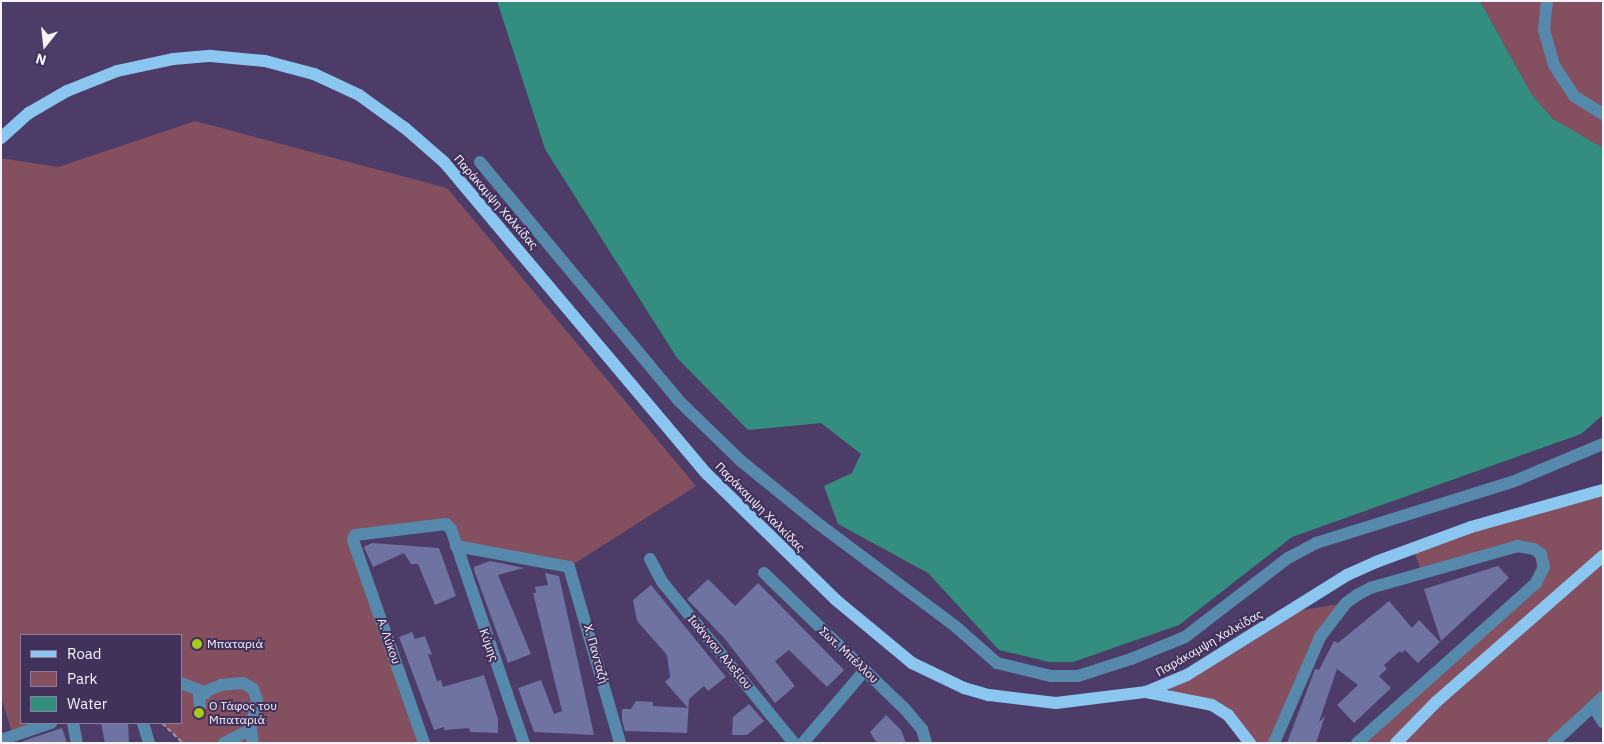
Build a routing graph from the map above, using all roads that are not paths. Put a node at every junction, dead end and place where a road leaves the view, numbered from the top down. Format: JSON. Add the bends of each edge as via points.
{"nodes":[{"id":1,"x":1547,"y":1,"type":"edge"},
{"id":2,"x":1603,"y":114,"type":"edge"},
{"id":3,"x":1,"y":138,"type":"edge"},
{"id":4,"x":480,"y":162,"type":"dead end"},
{"id":5,"x":1603,"y":444,"type":"edge"},
{"id":6,"x":1603,"y":490,"type":"edge"},
{"id":7,"x":354,"y":540,"type":"joint"},
{"id":8,"x":456,"y":546,"type":"junction"},
{"id":9,"x":1603,"y":556,"type":"edge"},
{"id":10,"x":650,"y":558,"type":"dead end"},
{"id":11,"x":764,"y":573,"type":"dead end"},
{"id":12,"x":866,"y":670,"type":"junction"},
{"id":13,"x":182,"y":683,"type":"edge"},
{"id":14,"x":1146,"y":692,"type":"junction"},
{"id":15,"x":206,"y":693,"type":"junction"},
{"id":16,"x":1603,"y":697,"type":"edge"},
{"id":17,"x":1598,"y":704,"type":"edge"},
{"id":18,"x":200,"y":706,"type":"dead end"},
{"id":19,"x":1603,"y":722,"type":"edge"},
{"id":20,"x":48,"y":724,"type":"edge"},
{"id":21,"x":73,"y":724,"type":"edge"},
{"id":22,"x":143,"y":724,"type":"edge"},
{"id":23,"x":251,"y":729,"type":"junction"},
{"id":24,"x":1,"y":740,"type":"edge"},
{"id":25,"x":77,"y":743,"type":"edge"},
{"id":26,"x":149,"y":743,"type":"edge"},
{"id":27,"x":224,"y":743,"type":"edge"},
{"id":28,"x":253,"y":743,"type":"edge"},
{"id":29,"x":424,"y":743,"type":"edge"},
{"id":30,"x":524,"y":743,"type":"edge"},
{"id":31,"x":620,"y":743,"type":"edge"},
{"id":32,"x":794,"y":743,"type":"edge"},
{"id":33,"x":803,"y":743,"type":"edge"},
{"id":34,"x":926,"y":743,"type":"edge"},
{"id":35,"x":1250,"y":743,"type":"edge"},
{"id":36,"x":1274,"y":743,"type":"edge"},
{"id":37,"x":1357,"y":743,"type":"edge"},
{"id":38,"x":1396,"y":743,"type":"edge"},
{"id":39,"x":1553,"y":743,"type":"edge"}],
"edges":[{"from":1,"to":2,"type":"street","via":[[1544,30],[1554,66],[1574,96]]},
{"from":3,"to":14,"type":"main road","name":"Παράκαμψη Χαλκίδας","via":[[29,113],[67,91],[126,69],[173,59],[211,56],[265,61],[314,74],[344,87],[405,128],[444,162],[707,474],[836,600],[890,647],[936,677],[989,695],[1056,703]]},
{"from":4,"to":5,"type":"street","via":[[678,400],[741,461],[816,522],[955,626],[997,663],[1051,676],[1078,676],[1131,659],[1185,637],[1288,558],[1316,544],[1512,482]]},
{"from":6,"to":14,"type":"main road","name":"Παράκαμψη Χαλκίδας","via":[[1471,527],[1346,575],[1186,675]]},
{"from":7,"to":8,"type":"street","name":"Κύμης","via":[[355,536],[446,524]]},
{"from":7,"to":29,"type":"street","name":"Α. Λύκου"},
{"from":8,"to":30,"type":"street","name":"Κύμης"},
{"from":8,"to":31,"type":"street","name":"Χ. Πανταζή","via":[[568,567]]},
{"from":9,"to":38,"type":"main road","via":[[1436,702]]},
{"from":10,"to":32,"type":"street","name":"Ιωάννου Αλεξίου","via":[[663,583]]},
{"from":11,"to":12,"type":"street","name":"Σωτ. Μπέλλου"},
{"from":12,"to":33,"type":"street"},
{"from":12,"to":34,"type":"street","name":"Σωτ. Μπέλλου","via":[[917,722]]},
{"from":13,"to":15,"type":"street"},
{"from":14,"to":35,"type":"main road","via":[[1212,705],[1228,715]]},
{"from":15,"to":18,"type":"street","via":[[199,694]]},
{"from":15,"to":23,"type":"street","via":[[233,682],[253,689],[257,700]]},
{"from":16,"to":17,"type":"street"},
{"from":17,"to":19,"type":"street"},
{"from":17,"to":39,"type":"street"},
{"from":20,"to":24,"type":"street"},
{"from":21,"to":25,"type":"street"},
{"from":22,"to":26,"type":"street"},
{"from":23,"to":27,"type":"street"},
{"from":23,"to":28,"type":"street"},
{"from":36,"to":37,"type":"street","via":[[1320,638],[1346,603],[1357,595],[1370,588],[1518,546],[1534,549],[1540,554],[1544,567],[1536,583]]}]}
